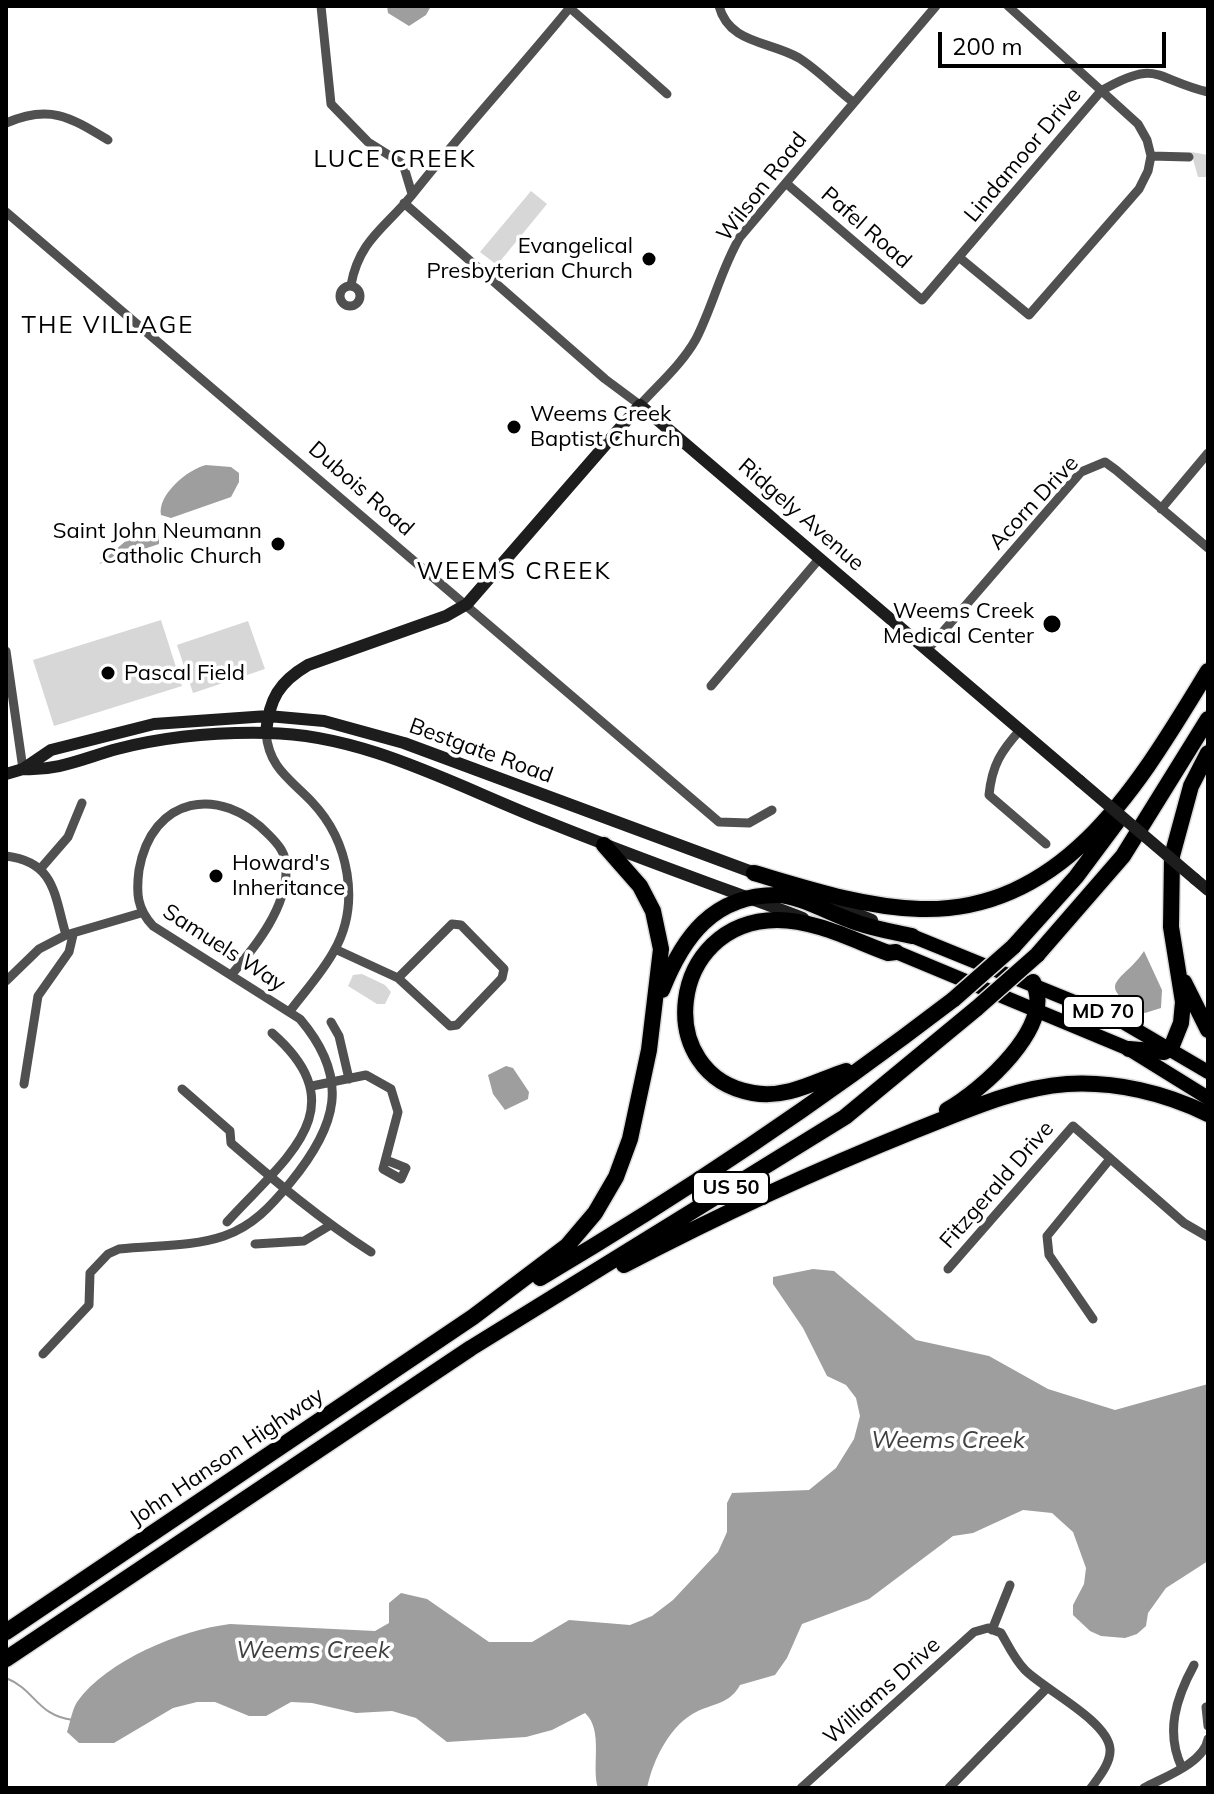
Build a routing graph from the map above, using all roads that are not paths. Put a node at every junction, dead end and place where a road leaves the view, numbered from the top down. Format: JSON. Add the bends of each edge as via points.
{"nodes":[{"id":1,"x":321,"y":6,"type":"edge"},
{"id":2,"x":719,"y":6,"type":"edge"},
{"id":3,"x":936,"y":6,"type":"edge"},
{"id":4,"x":1008,"y":6,"type":"edge"},
{"id":5,"x":570,"y":7,"type":"edge"},
{"id":6,"x":1101,"y":91,"type":"junction"},
{"id":7,"x":1208,"y":92,"type":"edge"},
{"id":8,"x":667,"y":94,"type":"dead end"},
{"id":9,"x":853,"y":102,"type":"junction"},
{"id":10,"x":6,"y":123,"type":"edge"},
{"id":11,"x":108,"y":140,"type":"dead end"},
{"id":12,"x":1151,"y":156,"type":"junction"},
{"id":13,"x":1189,"y":157,"type":"dead end"},
{"id":14,"x":403,"y":164,"type":"junction"},
{"id":15,"x":427,"y":173,"type":"junction"},
{"id":16,"x":787,"y":184,"type":"junction"},
{"id":17,"x":412,"y":194,"type":"junction"},
{"id":18,"x":404,"y":203,"type":"junction"},
{"id":19,"x":6,"y":212,"type":"edge"},
{"id":20,"x":960,"y":258,"type":"junction"},
{"id":21,"x":351,"y":285,"type":"dead end"},
{"id":22,"x":922,"y":300,"type":"joint"},
{"id":23,"x":640,"y":405,"type":"junction"},
{"id":24,"x":1208,"y":453,"type":"edge"},
{"id":25,"x":1161,"y":509,"type":"junction"},
{"id":26,"x":1208,"y":548,"type":"edge"},
{"id":27,"x":819,"y":559,"type":"junction"},
{"id":28,"x":467,"y":604,"type":"junction"},
{"id":29,"x":928,"y":649,"type":"junction"},
{"id":30,"x":6,"y":651,"type":"edge"},
{"id":31,"x":1208,"y":671,"type":"edge"},
{"id":32,"x":1208,"y":684,"type":"edge"},
{"id":33,"x":711,"y":686,"type":"dead end"},
{"id":34,"x":268,"y":716,"type":"junction"},
{"id":35,"x":1208,"y":719,"type":"edge"},
{"id":36,"x":1021,"y":729,"type":"junction"},
{"id":37,"x":266,"y":733,"type":"junction"},
{"id":38,"x":1208,"y":753,"type":"edge"},
{"id":39,"x":23,"y":769,"type":"junction"},
{"id":40,"x":6,"y":774,"type":"edge"},
{"id":41,"x":82,"y":803,"type":"dead end"},
{"id":42,"x":772,"y":810,"type":"dead end"},
{"id":43,"x":1046,"y":844,"type":"dead end"},
{"id":44,"x":604,"y":845,"type":"junction"},
{"id":45,"x":6,"y":856,"type":"edge"},
{"id":46,"x":42,"y":867,"type":"junction"},
{"id":47,"x":754,"y":873,"type":"junction"},
{"id":48,"x":1208,"y":890,"type":"edge"},
{"id":49,"x":751,"y":899,"type":"junction"},
{"id":50,"x":141,"y":913,"type":"junction"},
{"id":51,"x":70,"y":935,"type":"junction"},
{"id":52,"x":912,"y":936,"type":"junction"},
{"id":53,"x":335,"y":949,"type":"junction"},
{"id":54,"x":896,"y":952,"type":"junction"},
{"id":55,"x":1174,"y":959,"type":"junction"},
{"id":56,"x":232,"y":974,"type":"junction"},
{"id":57,"x":398,"y":978,"type":"junction"},
{"id":58,"x":6,"y":981,"type":"edge"},
{"id":59,"x":1033,"y":982,"type":"junction"},
{"id":60,"x":656,"y":1006,"type":"junction"},
{"id":61,"x":1037,"y":1009,"type":"junction"},
{"id":62,"x":290,"y":1011,"type":"junction"},
{"id":63,"x":331,"y":1022,"type":"dead end"},
{"id":64,"x":1208,"y":1030,"type":"edge"},
{"id":65,"x":272,"y":1033,"type":"dead end"},
{"id":66,"x":1171,"y":1048,"type":"junction"},
{"id":67,"x":1129,"y":1049,"type":"junction"},
{"id":68,"x":871,"y":1063,"type":"junction"},
{"id":69,"x":1208,"y":1072,"type":"edge"},
{"id":70,"x":349,"y":1079,"type":"junction"},
{"id":71,"x":332,"y":1082,"type":"junction"},
{"id":72,"x":24,"y":1084,"type":"dead end"},
{"id":73,"x":312,"y":1086,"type":"junction"},
{"id":74,"x":182,"y":1089,"type":"dead end"},
{"id":75,"x":1208,"y":1098,"type":"edge"},
{"id":76,"x":1208,"y":1114,"type":"edge"},
{"id":77,"x":871,"y":1149,"type":"junction"},
{"id":78,"x":1110,"y":1159,"type":"junction"},
{"id":79,"x":386,"y":1160,"type":"dead end"},
{"id":80,"x":269,"y":1176,"type":"junction"},
{"id":81,"x":286,"y":1188,"type":"junction"},
{"id":82,"x":227,"y":1222,"type":"dead end"},
{"id":83,"x":329,"y":1226,"type":"junction"},
{"id":84,"x":1208,"y":1237,"type":"edge"},
{"id":85,"x":255,"y":1244,"type":"dead end"},
{"id":86,"x":371,"y":1252,"type":"dead end"},
{"id":87,"x":948,"y":1269,"type":"dead end"},
{"id":88,"x":473,"y":1317,"type":"junction"},
{"id":89,"x":1093,"y":1319,"type":"dead end"},
{"id":90,"x":471,"y":1348,"type":"junction"},
{"id":91,"x":43,"y":1354,"type":"dead end"},
{"id":92,"x":1010,"y":1585,"type":"dead end"},
{"id":93,"x":992,"y":1630,"type":"junction"},
{"id":94,"x":6,"y":1632,"type":"edge"},
{"id":95,"x":6,"y":1659,"type":"edge"},
{"id":96,"x":1194,"y":1665,"type":"dead end"},
{"id":97,"x":1046,"y":1689,"type":"junction"},
{"id":98,"x":1206,"y":1707,"type":"dead end"},
{"id":99,"x":1208,"y":1726,"type":"edge"},
{"id":100,"x":1208,"y":1739,"type":"edge"},
{"id":101,"x":1182,"y":1768,"type":"junction"},
{"id":102,"x":801,"y":1788,"type":"edge"},
{"id":103,"x":949,"y":1788,"type":"edge"},
{"id":104,"x":1091,"y":1788,"type":"edge"},
{"id":105,"x":1144,"y":1788,"type":"edge"}],
"edges":[{"from":1,"to":14,"type":"street","via":[[331,104],[368,142]]},
{"from":2,"to":9,"type":"street","via":[[730,29],[784,49]]},
{"from":3,"to":9,"type":"street","name":"Wilson Road"},
{"from":4,"to":6,"type":"street"},
{"from":5,"to":8,"type":"street"},
{"from":5,"to":15,"type":"street"},
{"from":6,"to":7,"type":"street","name":"Lindamoor Drive","via":[[1133,73],[1156,71]]},
{"from":6,"to":12,"type":"street","via":[[1138,124]]},
{"from":6,"to":20,"type":"street","name":"Lindamoor Drive"},
{"from":9,"to":16,"type":"street","name":"Wilson Road"},
{"from":10,"to":11,"type":"street","via":[[25,115],[64,115]]},
{"from":12,"to":13,"type":"street"},
{"from":12,"to":20,"type":"street","via":[[1139,189],[1029,315]]},
{"from":14,"to":15,"type":"street"},
{"from":14,"to":17,"type":"street"},
{"from":15,"to":17,"type":"street"},
{"from":16,"to":22,"type":"street","name":"Pafel Road"},
{"from":16,"to":23,"type":"street","name":"Wilson Road","via":[[733,249],[686,355]]},
{"from":17,"to":18,"type":"street"},
{"from":18,"to":21,"type":"street","via":[[368,242]]},
{"from":18,"to":23,"type":"street","name":"Ridgely Avenue"},
{"from":19,"to":28,"type":"street","name":"Dubois Road"},
{"from":20,"to":22,"type":"street","name":"Lindamoor Drive"},
{"from":23,"to":27,"type":"main road","name":"Ridgely Avenue"},
{"from":23,"to":28,"type":"main road"},
{"from":24,"to":25,"type":"street"},
{"from":25,"to":26,"type":"street"},
{"from":25,"to":29,"type":"street","name":"Acorn Drive","via":[[1105,462],[1087,467]]},
{"from":27,"to":29,"type":"main road","name":"Ridgely Avenue"},
{"from":27,"to":33,"type":"street"},
{"from":28,"to":34,"type":"main road","via":[[308,665],[274,693]]},
{"from":28,"to":42,"type":"street","name":"Dubois Road","via":[[719,822],[749,823]]},
{"from":29,"to":36,"type":"main road","name":"Ridgely Avenue"},
{"from":30,"to":39,"type":"street"},
{"from":31,"to":47,"type":"highway","via":[[1136,784],[1090,839],[1036,882],[960,906],[922,909],[848,899]]},
{"from":32,"to":68,"type":"highway","number":"US 50","bridge":true,"via":[[1167,753],[1076,877],[1013,947]]},
{"from":34,"to":37,"type":"main road"},
{"from":34,"to":39,"type":"main road","name":"Bestgate Road","number":"MD 70","via":[[142,726],[51,750]]},
{"from":34,"to":47,"type":"main road","name":"Bestgate Road","number":"MD 70","via":[[324,721],[404,743]]},
{"from":35,"to":90,"type":"highway","number":"US 50","bridge":true,"via":[[1123,856],[1037,955],[977,1008],[845,1117]]},
{"from":36,"to":43,"type":"street","via":[[997,755],[989,795]]},
{"from":36,"to":48,"type":"main road","name":"Ridgely Avenue","bridge":true},
{"from":37,"to":39,"type":"main road","name":"Bestgate Road","number":"MD 70","via":[[180,738],[118,749],[51,770]]},
{"from":37,"to":44,"type":"main road","name":"Bestgate Road","number":"MD 70","via":[[372,751]]},
{"from":37,"to":53,"type":"street","via":[[277,770],[315,805],[342,853],[348,903]]},
{"from":38,"to":55,"type":"highway","via":[[1191,786],[1172,856]]},
{"from":39,"to":40,"type":"main road","name":"Bestgate Road","number":"MD 70"},
{"from":41,"to":46,"type":"street","via":[[68,837]]},
{"from":44,"to":49,"type":"main road","name":"Bestgate Road","number":"MD 70"},
{"from":44,"to":60,"type":"highway","via":[[640,886],[653,911],[661,949]]},
{"from":45,"to":46,"type":"street"},
{"from":46,"to":51,"type":"street"},
{"from":47,"to":52,"type":"main road","name":"Bestgate Road","number":"MD 70"},
{"from":49,"to":52,"type":"highway","via":[[780,894]]},
{"from":49,"to":54,"type":"main road","name":"Bestgate Road","number":"MD 70"},
{"from":49,"to":60,"type":"highway","via":[[703,922],[684,941]]},
{"from":50,"to":51,"type":"street"},
{"from":50,"to":56,"type":"street","name":"Samuels Way","via":[[153,926]]},
{"from":50,"to":56,"type":"street","via":[[138,877],[143,848],[159,821],[199,803],[242,812],[280,846],[286,866],[274,913]]},
{"from":51,"to":58,"type":"street","via":[[39,949]]},
{"from":51,"to":72,"type":"street","via":[[69,952],[38,996]]},
{"from":52,"to":59,"type":"main road","number":"MD 70"},
{"from":53,"to":57,"type":"street"},
{"from":53,"to":62,"type":"street"},
{"from":54,"to":61,"type":"main road","number":"MD 70"},
{"from":54,"to":68,"type":"highway","via":[[807,925],[763,921],[715,940],[689,982],[684,1022],[690,1041],[712,1073],[735,1088],[778,1094]]},
{"from":55,"to":64,"type":"highway"},
{"from":55,"to":66,"type":"highway","via":[[1183,1002]]},
{"from":56,"to":62,"type":"street","name":"Samuels Way"},
{"from":57,"to":57,"type":"street","via":[[441,1020],[457,1025],[502,978],[504,969],[461,925],[452,924]]},
{"from":59,"to":61,"type":"highway"},
{"from":59,"to":66,"type":"main road","number":"MD 70"},
{"from":60,"to":88,"type":"highway","via":[[630,1139],[602,1201],[567,1246]]},
{"from":61,"to":67,"type":"main road","number":"MD 70"},
{"from":61,"to":77,"type":"highway","via":[[1011,1056],[979,1089]]},
{"from":62,"to":71,"type":"street","name":"Samuels Way","via":[[319,1041]]},
{"from":63,"to":70,"type":"street"},
{"from":65,"to":73,"type":"street","via":[[295,1054]]},
{"from":66,"to":67,"type":"highway","via":[[1150,1053]]},
{"from":66,"to":69,"type":"main road","number":"MD 70"},
{"from":67,"to":75,"type":"main road","number":"MD 70"},
{"from":68,"to":88,"type":"highway","number":"US 50","via":[[618,1232]]},
{"from":70,"to":71,"type":"street"},
{"from":70,"to":79,"type":"street","via":[[378,1079],[395,1097],[398,1112]]},
{"from":71,"to":73,"type":"street"},
{"from":71,"to":81,"type":"street","via":[[326,1132]]},
{"from":73,"to":80,"type":"street","via":[[308,1123]]},
{"from":74,"to":80,"type":"street","via":[[230,1131],[231,1143]]},
{"from":76,"to":77,"type":"highway","via":[[1128,1087],[1068,1084],[998,1099]]},
{"from":77,"to":90,"type":"highway","via":[[702,1224]]},
{"from":78,"to":84,"type":"street"},
{"from":78,"to":87,"type":"street","name":"Fitzgerald Drive","via":[[1073,1126]]},
{"from":78,"to":89,"type":"street","via":[[1047,1236],[1049,1255]]},
{"from":80,"to":81,"type":"street"},
{"from":80,"to":82,"type":"street"},
{"from":81,"to":83,"type":"street"},
{"from":81,"to":91,"type":"street","via":[[255,1220],[223,1236],[108,1254],[90,1273],[89,1305]]},
{"from":83,"to":85,"type":"street","via":[[304,1241]]},
{"from":83,"to":86,"type":"street"},
{"from":88,"to":94,"type":"highway","name":"John Hanson Highway","number":"US 50"},
{"from":90,"to":95,"type":"highway","name":"John Hanson Highway","number":"US 50"},
{"from":92,"to":93,"type":"street"},
{"from":93,"to":97,"type":"street","via":[[1001,1633],[1021,1666]]},
{"from":93,"to":102,"type":"street","name":"Williams Drive","via":[[974,1632]]},
{"from":96,"to":101,"type":"street","via":[[1171,1733]]},
{"from":97,"to":103,"type":"street"},
{"from":97,"to":104,"type":"street","via":[[1101,1727],[1110,1748],[1106,1767]]},
{"from":98,"to":99,"type":"street"},
{"from":100,"to":101,"type":"street","via":[[1207,1747]]},
{"from":101,"to":105,"type":"street"}]}
